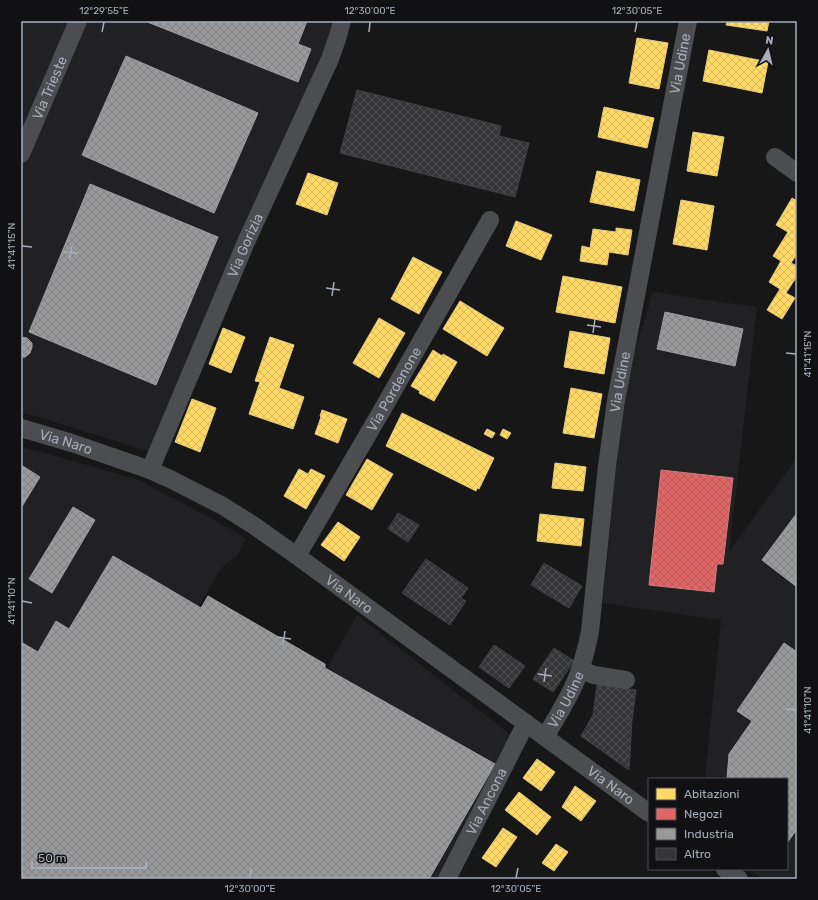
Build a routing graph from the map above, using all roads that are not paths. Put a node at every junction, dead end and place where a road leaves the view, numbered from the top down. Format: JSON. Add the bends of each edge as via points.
{"nodes":[{"id":1,"x":78,"y":21,"type":"edge"},
{"id":2,"x":342,"y":21,"type":"edge"},
{"id":3,"x":688,"y":21,"type":"edge"},
{"id":4,"x":21,"y":154,"type":"edge"},
{"id":5,"x":775,"y":156,"type":"dead end"},
{"id":6,"x":797,"y":173,"type":"edge"},
{"id":7,"x":490,"y":220,"type":"dead end"},
{"id":8,"x":21,"y":428,"type":"edge"},
{"id":9,"x":150,"y":470,"type":"junction"},
{"id":10,"x":297,"y":556,"type":"junction"},
{"id":11,"x":580,"y":670,"type":"junction"},
{"id":12,"x":626,"y":680,"type":"dead end"},
{"id":13,"x":526,"y":723,"type":"junction"},
{"id":14,"x":545,"y":736,"type":"junction"},
{"id":15,"x":648,"y":812,"type":"edge"},
{"id":16,"x":726,"y":870,"type":"edge"},
{"id":17,"x":447,"y":879,"type":"edge"},
{"id":18,"x":739,"y":879,"type":"edge"}],
"edges":[{"from":1,"to":4,"type":"street","name":"Via Trieste"},
{"from":2,"to":9,"type":"street","name":"Via Gorizia","via":[[330,59],[246,242]]},
{"from":3,"to":11,"type":"street","name":"Via Udine","via":[[616,401],[606,466],[590,632]]},
{"from":5,"to":6,"type":"street"},
{"from":7,"to":10,"type":"street","name":"Via Pordenone"},
{"from":8,"to":9,"type":"street","name":"Via Naro"},
{"from":9,"to":10,"type":"street","name":"Via Naro","via":[[223,506]]},
{"from":10,"to":13,"type":"street","name":"Via Naro"},
{"from":11,"to":12,"type":"street"},
{"from":11,"to":14,"type":"street","name":"Via Udine","via":[[574,687]]},
{"from":13,"to":14,"type":"street","name":"Via Naro"},
{"from":13,"to":17,"type":"street","name":"Via Ancona"},
{"from":14,"to":15,"type":"street","name":"Via Naro"},
{"from":16,"to":18,"type":"street"}]}
